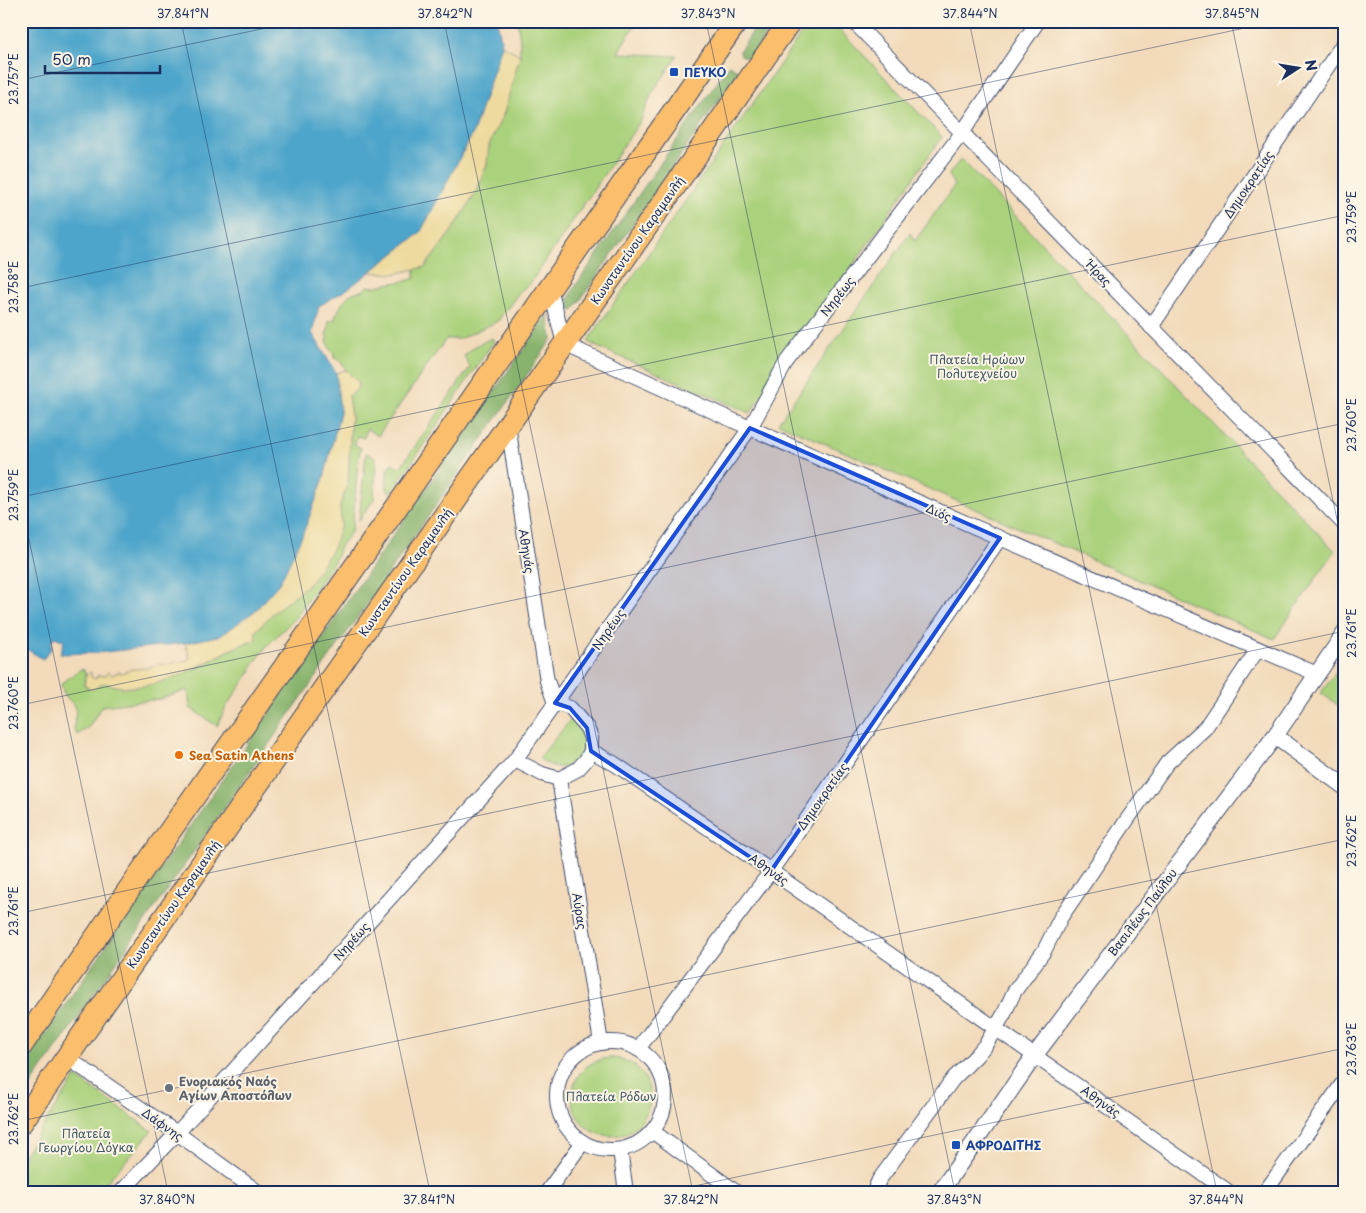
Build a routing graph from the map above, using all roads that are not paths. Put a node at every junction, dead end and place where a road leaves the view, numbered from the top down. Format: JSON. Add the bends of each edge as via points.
{"nodes":[{"id":1,"x":737,"y":21,"type":"edge"},
{"id":2,"x":790,"y":21,"type":"edge"},
{"id":3,"x":853,"y":21,"type":"edge"},
{"id":4,"x":1038,"y":21,"type":"edge"},
{"id":5,"x":1345,"y":41,"type":"edge"},
{"id":6,"x":962,"y":133,"type":"junction"},
{"id":7,"x":550,"y":288,"type":"junction"},
{"id":8,"x":1151,"y":326,"type":"junction"},
{"id":9,"x":564,"y":344,"type":"junction"},
{"id":10,"x":508,"y":425,"type":"junction"},
{"id":11,"x":750,"y":428,"type":"junction"},
{"id":12,"x":1345,"y":525,"type":"edge"},
{"id":13,"x":1000,"y":538,"type":"junction"},
{"id":14,"x":1345,"y":633,"type":"edge"},
{"id":15,"x":1258,"y":649,"type":"junction"},
{"id":16,"x":1317,"y":674,"type":"junction"},
{"id":17,"x":555,"y":703,"type":"junction"},
{"id":18,"x":1275,"y":736,"type":"junction"},
{"id":19,"x":590,"y":751,"type":"junction"},
{"id":20,"x":516,"y":760,"type":"junction"},
{"id":21,"x":559,"y":779,"type":"junction"},
{"id":22,"x":1345,"y":787,"type":"edge"},
{"id":23,"x":771,"y":871,"type":"junction"},
{"id":24,"x":996,"y":1028,"type":"junction"},
{"id":25,"x":601,"y":1043,"type":"junction"},
{"id":26,"x":21,"y":1046,"type":"edge"},
{"id":27,"x":638,"y":1049,"type":"junction"},
{"id":28,"x":1035,"y":1055,"type":"junction"},
{"id":29,"x":66,"y":1057,"type":"junction"},
{"id":30,"x":1345,"y":1080,"type":"edge"},
{"id":31,"x":21,"y":1123,"type":"edge"},
{"id":32,"x":652,"y":1131,"type":"junction"},
{"id":33,"x":177,"y":1134,"type":"junction"},
{"id":34,"x":583,"y":1142,"type":"junction"},
{"id":35,"x":620,"y":1150,"type":"junction"},
{"id":36,"x":121,"y":1192,"type":"edge"},
{"id":37,"x":258,"y":1192,"type":"edge"},
{"id":38,"x":547,"y":1192,"type":"edge"},
{"id":39,"x":626,"y":1192,"type":"edge"},
{"id":40,"x":736,"y":1192,"type":"edge"},
{"id":41,"x":877,"y":1192,"type":"edge"},
{"id":42,"x":940,"y":1192,"type":"edge"},
{"id":43,"x":1229,"y":1192,"type":"edge"},
{"id":44,"x":1265,"y":1192,"type":"edge"}],
"edges":[{"from":1,"to":7,"type":"highway"},
{"from":2,"to":9,"type":"highway","name":"Κωνσταντίνου Καραμανλή"},
{"from":3,"to":6,"type":"street","name":"Ήρας"},
{"from":4,"to":6,"type":"street","name":"Νηρέως"},
{"from":5,"to":8,"type":"street","name":"Δημοκρατίας"},
{"from":6,"to":8,"type":"street","name":"Ήρας"},
{"from":6,"to":11,"type":"street","name":"Νηρέως","via":[[786,361]]},
{"from":7,"to":9,"type":"street"},
{"from":7,"to":26,"type":"highway"},
{"from":8,"to":12,"type":"street","name":"Ήρας"},
{"from":9,"to":10,"type":"highway","name":"Κωνσταντίνου Καραμανλή"},
{"from":9,"to":11,"type":"street","name":"Διός"},
{"from":10,"to":17,"type":"street","name":"Αθηνάς","via":[[546,681]]},
{"from":10,"to":29,"type":"highway","name":"Κωνσταντίνου Καραμανλή"},
{"from":11,"to":13,"type":"street","name":"Διός"},
{"from":11,"to":17,"type":"street","name":"Νηρέως"},
{"from":13,"to":15,"type":"street","name":"Διός"},
{"from":13,"to":23,"type":"street","name":"Δημοκρατίας"},
{"from":14,"to":16,"type":"street","name":"Βασιλέως Παύλου"},
{"from":15,"to":16,"type":"street","name":"Διός"},
{"from":15,"to":24,"type":"street","via":[[1205,728],[1167,763],[1127,820],[1061,917],[1044,951],[1014,992]]},
{"from":16,"to":18,"type":"street","name":"Βασιλέως Παύλου"},
{"from":17,"to":19,"type":"street","via":[[570,708],[587,728],[591,738]]},
{"from":17,"to":20,"type":"street","name":"Νηρέως"},
{"from":18,"to":22,"type":"street"},
{"from":18,"to":28,"type":"street","name":"Βασιλέως Παύλου"},
{"from":19,"to":21,"type":"street","via":[[578,769]]},
{"from":19,"to":23,"type":"street","name":"Αθηνάς","via":[[615,764]]},
{"from":20,"to":21,"type":"street"},
{"from":20,"to":33,"type":"street","name":"Νηρέως"},
{"from":21,"to":25,"type":"street","name":"Αύρας"},
{"from":23,"to":24,"type":"street","name":"Αθηνάς"},
{"from":23,"to":27,"type":"street","name":"Δημοκρατίας"},
{"from":24,"to":28,"type":"street","name":"Αθηνάς"},
{"from":24,"to":41,"type":"street","via":[[913,1133],[879,1180]]},
{"from":25,"to":27,"type":"street","via":[[619,1042]]},
{"from":25,"to":34,"type":"street","via":[[588,1047],[573,1058],[558,1086],[557,1099],[562,1117]]},
{"from":27,"to":32,"type":"street","via":[[652,1061],[661,1075],[665,1093],[658,1123]]},
{"from":28,"to":42,"type":"street","name":"Βασιλέως Παύλου"},
{"from":28,"to":43,"type":"street","name":"Αθηνάς"},
{"from":29,"to":31,"type":"highway","name":"Κωνσταντίνου Καραμανλή"},
{"from":29,"to":33,"type":"street","name":"Δάφνης"},
{"from":30,"to":44,"type":"street"},
{"from":32,"to":35,"type":"street","via":[[638,1143]]},
{"from":32,"to":40,"type":"street"},
{"from":33,"to":36,"type":"street","name":"Νηρέως"},
{"from":33,"to":37,"type":"street","name":"Δάφνης"},
{"from":34,"to":35,"type":"street","via":[[602,1150]]},
{"from":34,"to":38,"type":"street"},
{"from":35,"to":39,"type":"street"}]}
